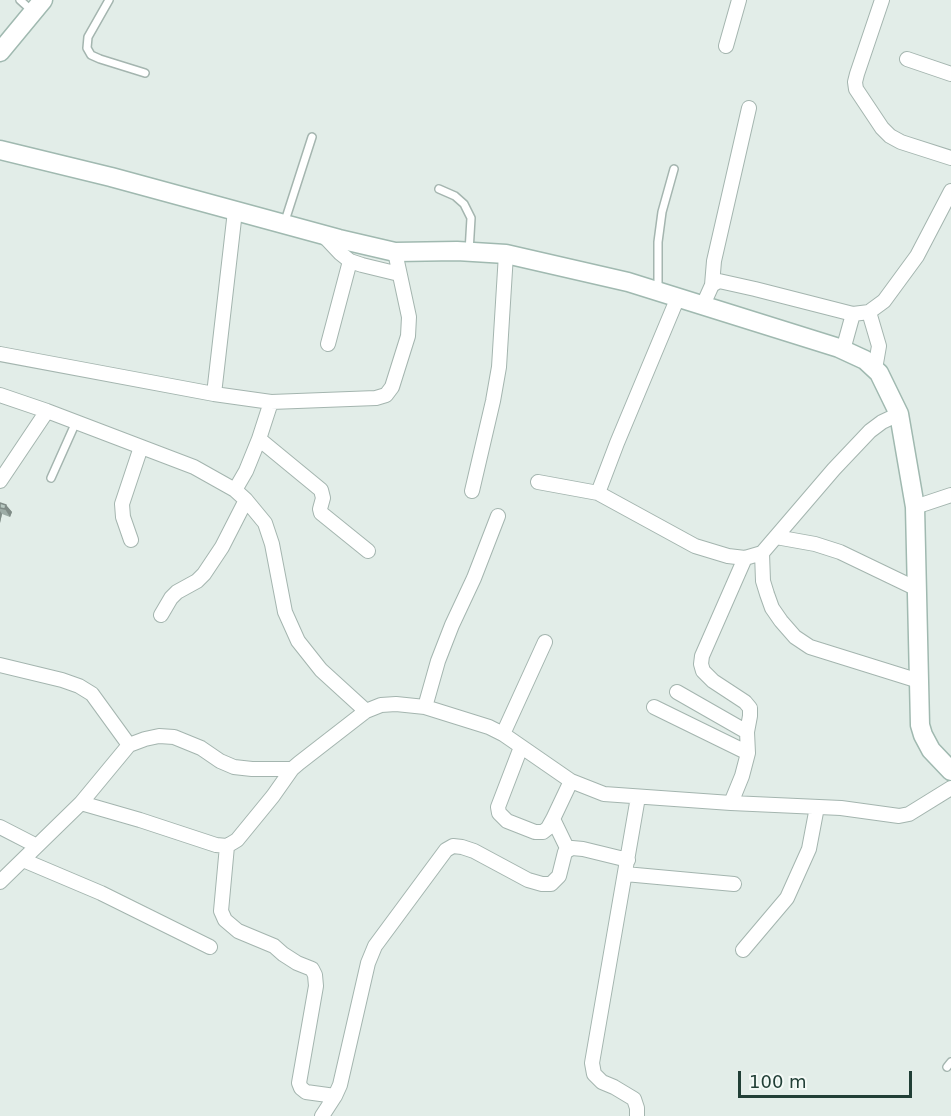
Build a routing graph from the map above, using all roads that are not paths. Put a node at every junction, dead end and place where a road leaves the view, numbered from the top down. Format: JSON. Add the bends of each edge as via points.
{"nodes":[{"id":1,"x":109,"y":0,"type":"edge"},
{"id":2,"x":739,"y":0,"type":"edge"},
{"id":3,"x":882,"y":0,"type":"edge"},
{"id":4,"x":32,"y":4,"type":"edge"},
{"id":5,"x":726,"y":46,"type":"dead end"},
{"id":6,"x":0,"y":52,"type":"edge"},
{"id":7,"x":907,"y":59,"type":"dead end"},
{"id":8,"x":146,"y":73,"type":"dead end"},
{"id":9,"x":951,"y":74,"type":"edge"},
{"id":10,"x":749,"y":108,"type":"dead end"},
{"id":11,"x":312,"y":137,"type":"dead end"},
{"id":12,"x":0,"y":150,"type":"edge"},
{"id":13,"x":951,"y":158,"type":"edge"},
{"id":14,"x":674,"y":169,"type":"dead end"},
{"id":15,"x":439,"y":189,"type":"dead end"},
{"id":16,"x":951,"y":191,"type":"edge"},
{"id":17,"x":236,"y":211,"type":"junction"},
{"id":18,"x":284,"y":224,"type":"junction"},
{"id":19,"x":322,"y":235,"type":"junction"},
{"id":20,"x":395,"y":252,"type":"junction"},
{"id":21,"x":469,"y":252,"type":"junction"},
{"id":22,"x":506,"y":254,"type":"junction"},
{"id":23,"x":350,"y":261,"type":"junction"},
{"id":24,"x":399,"y":274,"type":"junction"},
{"id":25,"x":712,"y":285,"type":"junction"},
{"id":26,"x":658,"y":291,"type":"junction"},
{"id":27,"x":678,"y":297,"type":"junction"},
{"id":28,"x":703,"y":305,"type":"junction"},
{"id":29,"x":869,"y":312,"type":"junction"},
{"id":30,"x":853,"y":314,"type":"junction"},
{"id":31,"x":328,"y":344,"type":"dead end"},
{"id":32,"x":843,"y":350,"type":"junction"},
{"id":33,"x":0,"y":354,"type":"edge"},
{"id":34,"x":875,"y":369,"type":"junction"},
{"id":35,"x":214,"y":393,"type":"junction"},
{"id":36,"x":0,"y":395,"type":"edge"},
{"id":37,"x":271,"y":402,"type":"junction"},
{"id":38,"x":47,"y":411,"type":"junction"},
{"id":39,"x":899,"y":414,"type":"junction"},
{"id":40,"x":76,"y":422,"type":"junction"},
{"id":41,"x":259,"y":439,"type":"junction"},
{"id":42,"x":141,"y":447,"type":"junction"},
{"id":43,"x":51,"y":478,"type":"dead end"},
{"id":44,"x":0,"y":481,"type":"edge"},
{"id":45,"x":538,"y":482,"type":"dead end"},
{"id":46,"x":236,"y":490,"type":"junction"},
{"id":47,"x":472,"y":491,"type":"dead end"},
{"id":48,"x":598,"y":493,"type":"junction"},
{"id":49,"x":951,"y":495,"type":"edge"},
{"id":50,"x":246,"y":500,"type":"junction"},
{"id":51,"x":915,"y":507,"type":"junction"},
{"id":52,"x":498,"y":516,"type":"dead end"},
{"id":53,"x":776,"y":537,"type":"junction"},
{"id":54,"x":131,"y":540,"type":"dead end"},
{"id":55,"x":368,"y":551,"type":"dead end"},
{"id":56,"x":762,"y":554,"type":"junction"},
{"id":57,"x":745,"y":558,"type":"junction"},
{"id":58,"x":916,"y":589,"type":"junction"},
{"id":59,"x":162,"y":615,"type":"dead end"},
{"id":60,"x":545,"y":642,"type":"dead end"},
{"id":61,"x":0,"y":665,"type":"edge"},
{"id":62,"x":919,"y":681,"type":"junction"},
{"id":63,"x":677,"y":692,"type":"dead end"},
{"id":64,"x":654,"y":706,"type":"dead end"},
{"id":65,"x":424,"y":707,"type":"junction"},
{"id":66,"x":366,"y":711,"type":"junction"},
{"id":67,"x":747,"y":732,"type":"junction"},
{"id":68,"x":503,"y":734,"type":"junction"},
{"id":69,"x":129,"y":745,"type":"junction"},
{"id":70,"x":520,"y":747,"type":"junction"},
{"id":71,"x":748,"y":753,"type":"junction"},
{"id":72,"x":292,"y":770,"type":"junction"},
{"id":73,"x":951,"y":771,"type":"edge"},
{"id":74,"x":571,"y":781,"type":"junction"},
{"id":75,"x":951,"y":788,"type":"edge"},
{"id":76,"x":638,"y":797,"type":"junction"},
{"id":77,"x":81,"y":803,"type":"junction"},
{"id":78,"x":731,"y":803,"type":"junction"},
{"id":79,"x":817,"y":807,"type":"junction"},
{"id":80,"x":553,"y":819,"type":"junction"},
{"id":81,"x":0,"y":827,"type":"edge"},
{"id":82,"x":38,"y":846,"type":"junction"},
{"id":83,"x":227,"y":846,"type":"junction"},
{"id":84,"x":568,"y":850,"type":"junction"},
{"id":85,"x":22,"y":860,"type":"junction"},
{"id":86,"x":628,"y":860,"type":"junction"},
{"id":87,"x":625,"y":874,"type":"junction"},
{"id":88,"x":0,"y":882,"type":"edge"},
{"id":89,"x":734,"y":884,"type":"dead end"},
{"id":90,"x":210,"y":947,"type":"dead end"},
{"id":91,"x":743,"y":950,"type":"dead end"},
{"id":92,"x":335,"y":1096,"type":"junction"},
{"id":93,"x":322,"y":1116,"type":"edge"},
{"id":94,"x":637,"y":1116,"type":"edge"}],
"edges":[{"from":1,"to":8,"type":"lane","via":[[88,37],[87,48],[91,55]]},
{"from":2,"to":5,"type":"street"},
{"from":3,"to":13,"type":"street","via":[[857,74],[856,89],[890,136]]},
{"from":4,"to":6,"type":"street"},
{"from":7,"to":9,"type":"street"},
{"from":10,"to":25,"type":"street"},
{"from":11,"to":18,"type":"lane"},
{"from":12,"to":17,"type":"street"},
{"from":14,"to":26,"type":"lane","via":[[658,242]]},
{"from":15,"to":21,"type":"lane","via":[[464,204],[471,218]]},
{"from":16,"to":29,"type":"street","via":[[916,256],[884,301]]},
{"from":17,"to":18,"type":"street"},
{"from":17,"to":35,"type":"street"},
{"from":18,"to":19,"type":"street"},
{"from":19,"to":20,"type":"street"},
{"from":19,"to":23,"type":"street"},
{"from":20,"to":21,"type":"street"},
{"from":20,"to":24,"type":"street"},
{"from":21,"to":22,"type":"street"},
{"from":22,"to":26,"type":"street"},
{"from":22,"to":47,"type":"street","via":[[499,367]]},
{"from":23,"to":24,"type":"street"},
{"from":23,"to":31,"type":"street"},
{"from":24,"to":37,"type":"street","via":[[410,317],[408,336],[386,395]]},
{"from":25,"to":28,"type":"street"},
{"from":25,"to":30,"type":"street","via":[[719,281],[730,283]]},
{"from":26,"to":27,"type":"street"},
{"from":27,"to":28,"type":"street"},
{"from":27,"to":48,"type":"street"},
{"from":28,"to":32,"type":"street"},
{"from":29,"to":30,"type":"street"},
{"from":29,"to":34,"type":"street","via":[[879,346]]},
{"from":30,"to":32,"type":"street"},
{"from":32,"to":34,"type":"street"},
{"from":33,"to":35,"type":"street"},
{"from":34,"to":39,"type":"street"},
{"from":35,"to":37,"type":"street"},
{"from":36,"to":38,"type":"street"},
{"from":37,"to":41,"type":"street"},
{"from":38,"to":40,"type":"street"},
{"from":38,"to":44,"type":"street"},
{"from":39,"to":51,"type":"street"},
{"from":39,"to":53,"type":"street","via":[[870,431]]},
{"from":40,"to":42,"type":"street"},
{"from":40,"to":43,"type":"lane"},
{"from":41,"to":46,"type":"street"},
{"from":41,"to":55,"type":"street","via":[[321,490],[321,513]]},
{"from":42,"to":46,"type":"street","via":[[194,467]]},
{"from":42,"to":54,"type":"street","via":[[122,504]]},
{"from":45,"to":48,"type":"street"},
{"from":46,"to":50,"type":"street"},
{"from":48,"to":57,"type":"street","via":[[695,546]]},
{"from":49,"to":51,"type":"street"},
{"from":50,"to":59,"type":"street","via":[[204,574],[177,592]]},
{"from":50,"to":66,"type":"street","via":[[265,523],[285,612],[298,641],[321,670]]},
{"from":51,"to":58,"type":"street"},
{"from":52,"to":65,"type":"street","via":[[438,661]]},
{"from":53,"to":56,"type":"street"},
{"from":53,"to":58,"type":"street","via":[[840,552]]},
{"from":56,"to":57,"type":"street"},
{"from":56,"to":62,"type":"street","via":[[763,581],[772,609],[795,637],[810,647]]},
{"from":57,"to":67,"type":"street","via":[[700,664],[713,681],[750,708]]},
{"from":58,"to":62,"type":"street"},
{"from":60,"to":68,"type":"street"},
{"from":61,"to":69,"type":"street","via":[[62,680],[92,694]]},
{"from":62,"to":73,"type":"street","via":[[923,735]]},
{"from":63,"to":67,"type":"street"},
{"from":64,"to":71,"type":"street"},
{"from":65,"to":66,"type":"street","via":[[381,705]]},
{"from":65,"to":68,"type":"street"},
{"from":66,"to":72,"type":"street"},
{"from":67,"to":71,"type":"street"},
{"from":68,"to":70,"type":"street"},
{"from":69,"to":72,"type":"street","via":[[159,736],[174,737],[234,767]]},
{"from":69,"to":77,"type":"street"},
{"from":70,"to":74,"type":"street"},
{"from":70,"to":80,"type":"street","via":[[499,813],[507,821],[535,832],[543,832]]},
{"from":71,"to":78,"type":"street"},
{"from":72,"to":83,"type":"street","via":[[254,821]]},
{"from":74,"to":76,"type":"street","via":[[604,794]]},
{"from":74,"to":80,"type":"street"},
{"from":75,"to":79,"type":"street","via":[[899,816]]},
{"from":76,"to":78,"type":"street"},
{"from":76,"to":86,"type":"street"},
{"from":77,"to":82,"type":"street"},
{"from":77,"to":83,"type":"street"},
{"from":78,"to":79,"type":"street"},
{"from":79,"to":91,"type":"street","via":[[809,849],[787,897]]},
{"from":80,"to":84,"type":"street"},
{"from":81,"to":82,"type":"street"},
{"from":82,"to":85,"type":"street"},
{"from":83,"to":92,"type":"street","via":[[221,911],[238,931],[274,946],[312,969],[316,986],[299,1083],[306,1092]]},
{"from":84,"to":86,"type":"street","via":[[583,849]]},
{"from":84,"to":92,"type":"street","via":[[559,876],[551,884],[542,884],[474,851],[453,846],[446,850],[375,946]]},
{"from":85,"to":88,"type":"street"},
{"from":85,"to":90,"type":"street","via":[[101,892]]},
{"from":86,"to":87,"type":"street"},
{"from":87,"to":89,"type":"street"},
{"from":87,"to":94,"type":"street","via":[[592,1063],[594,1074],[602,1082],[634,1099]]},
{"from":92,"to":93,"type":"street"}]}
